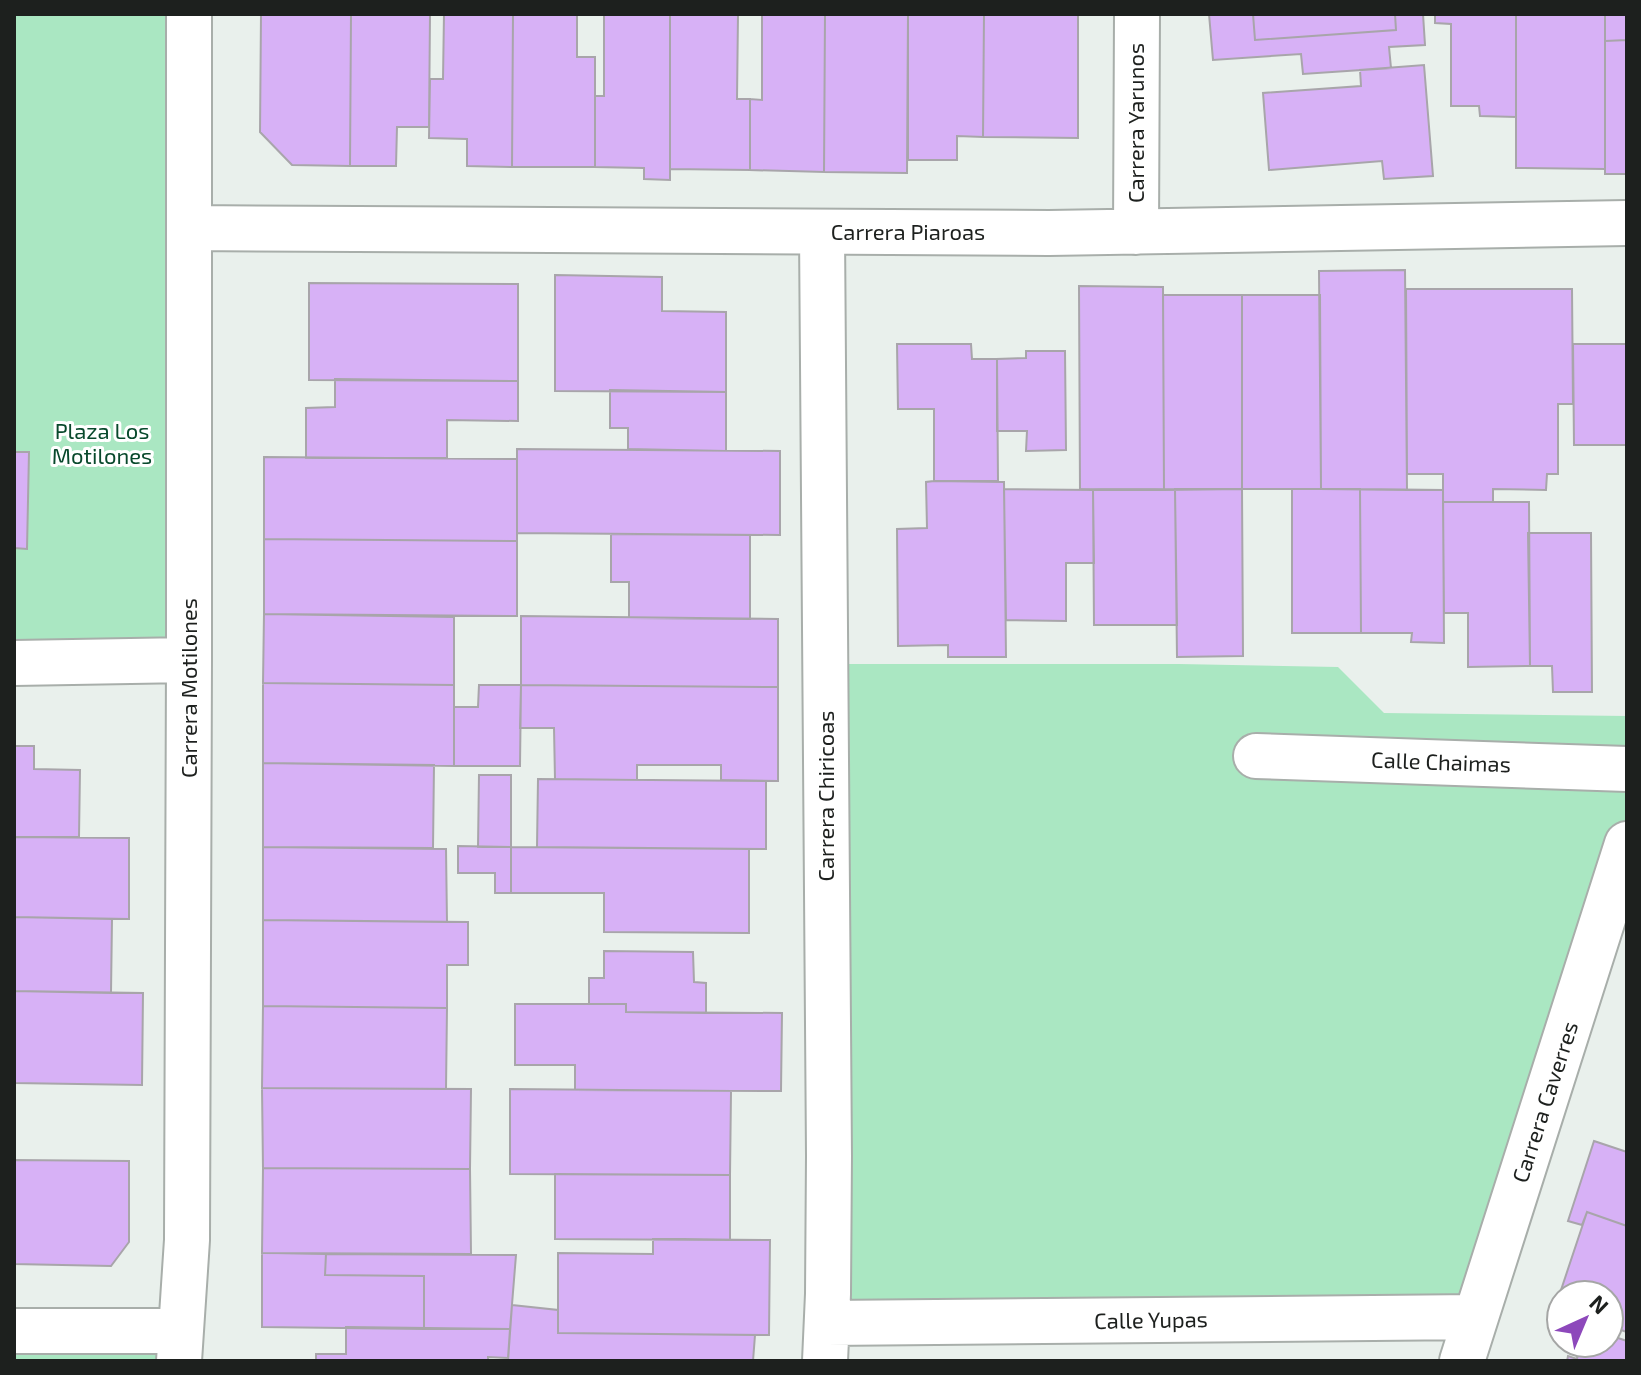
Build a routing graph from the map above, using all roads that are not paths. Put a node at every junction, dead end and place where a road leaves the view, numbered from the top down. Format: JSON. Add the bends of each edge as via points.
{"nodes":[{"id":1,"x":189,"y":14,"type":"edge"},
{"id":2,"x":1137,"y":14,"type":"edge"},
{"id":3,"x":1627,"y":223,"type":"edge"},
{"id":4,"x":189,"y":228,"type":"junction"},
{"id":5,"x":822,"y":232,"type":"junction"},
{"id":6,"x":1136,"y":232,"type":"junction"},
{"id":7,"x":189,"y":660,"type":"junction"},
{"id":8,"x":14,"y":663,"type":"edge"},
{"id":9,"x":1256,"y":756,"type":"dead end"},
{"id":10,"x":1627,"y":769,"type":"edge"},
{"id":11,"x":1627,"y":844,"type":"edge"},
{"id":12,"x":1476,"y":1317,"type":"junction"},
{"id":13,"x":14,"y":1331,"type":"edge"},
{"id":14,"x":826,"y":1342,"type":"edge"},
{"id":15,"x":180,"y":1346,"type":"edge"},
{"id":16,"x":1462,"y":1361,"type":"edge"}],
"edges":[{"from":1,"to":4,"type":"street","name":"Carrera Motilones"},
{"from":2,"to":6,"type":"street","name":"Carrera Yarunos"},
{"from":3,"to":6,"type":"street","name":"Carrera Piaroas"},
{"from":4,"to":5,"type":"street","name":"Carrera Piaroas"},
{"from":4,"to":7,"type":"street","name":"Carrera Motilones"},
{"from":5,"to":6,"type":"street","name":"Carrera Piaroas"},
{"from":5,"to":14,"type":"street","name":"Carrera Chiricoas"},
{"from":7,"to":8,"type":"street"},
{"from":7,"to":15,"type":"street","name":"Carrera Motilones","via":[[187,1224]]},
{"from":9,"to":10,"type":"street","name":"Calle Chaimas"},
{"from":11,"to":12,"type":"street","name":"Carrera Caverres"},
{"from":12,"to":14,"type":"street","name":"Calle Yupas"},
{"from":12,"to":16,"type":"street","name":"Carrera Caverres"},
{"from":13,"to":15,"type":"street"}]}
